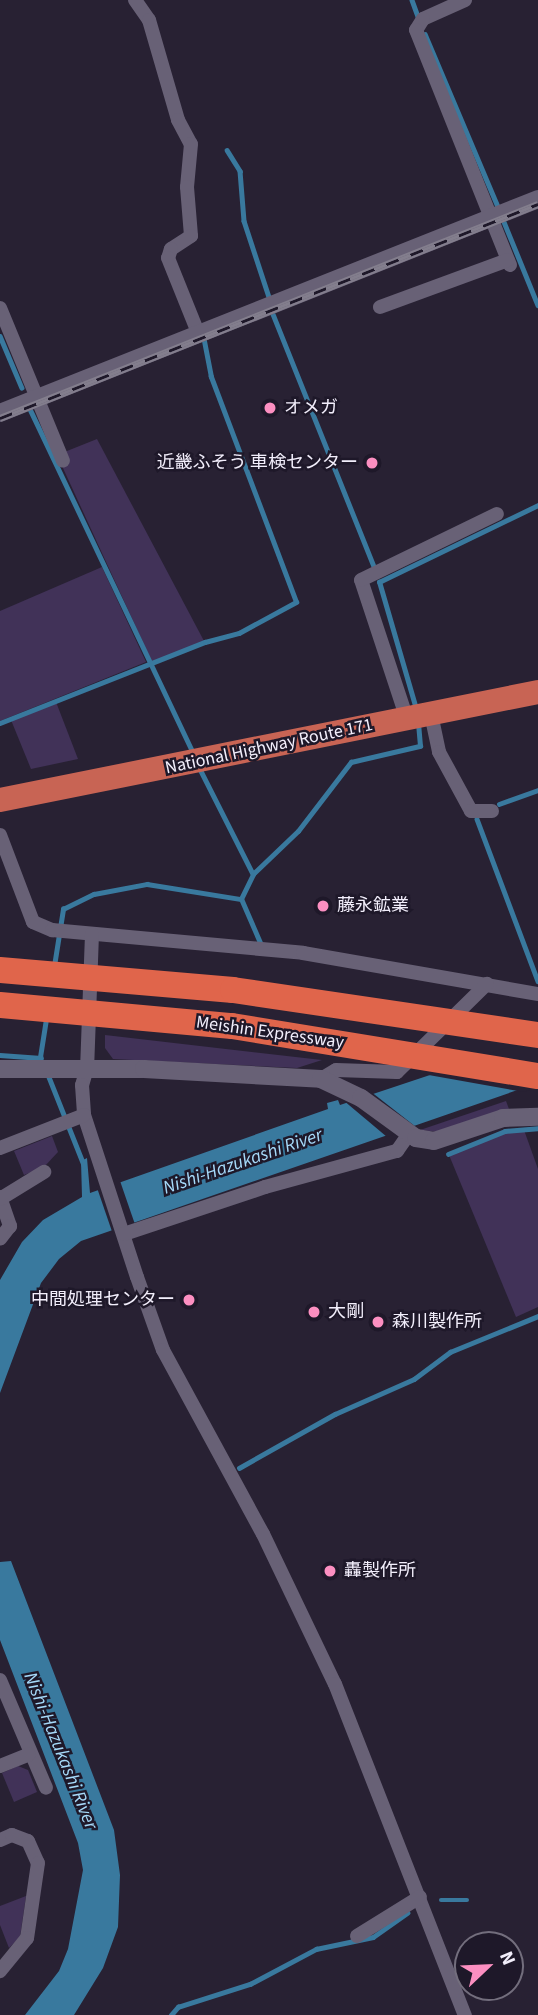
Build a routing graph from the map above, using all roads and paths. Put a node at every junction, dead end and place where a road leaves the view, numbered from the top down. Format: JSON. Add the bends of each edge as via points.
{"nodes":[{"id":1,"x":135,"y":0,"type":"edge"},
{"id":2,"x":465,"y":0,"type":"edge"},
{"id":3,"x":538,"y":199,"type":"edge"},
{"id":4,"x":499,"y":215,"type":"junction"},
{"id":5,"x":380,"y":307,"type":"dead end"},
{"id":6,"x":0,"y":308,"type":"edge"},
{"id":7,"x":199,"y":335,"type":"junction"},
{"id":8,"x":38,"y":398,"type":"junction"},
{"id":9,"x":0,"y":413,"type":"edge"},
{"id":10,"x":62,"y":461,"type":"dead end"},
{"id":11,"x":497,"y":514,"type":"dead end"},
{"id":12,"x":538,"y":692,"type":"edge"},
{"id":13,"x":421,"y":716,"type":"junction"},
{"id":14,"x":0,"y":800,"type":"edge"},
{"id":15,"x":492,"y":811,"type":"dead end"},
{"id":16,"x":0,"y":835,"type":"edge"},
{"id":17,"x":92,"y":933,"type":"junction"},
{"id":18,"x":0,"y":970,"type":"edge"},
{"id":19,"x":487,"y":984,"type":"junction"},
{"id":20,"x":537,"y":994,"type":"edge"},
{"id":21,"x":0,"y":1004,"type":"edge"},
{"id":22,"x":538,"y":1035,"type":"edge"},
{"id":23,"x":87,"y":1068,"type":"junction"},
{"id":24,"x":0,"y":1069,"type":"edge"},
{"id":25,"x":538,"y":1076,"type":"edge"},
{"id":26,"x":321,"y":1079,"type":"junction"},
{"id":27,"x":538,"y":1117,"type":"edge"},
{"id":28,"x":74,"y":1119,"type":"junction"},
{"id":29,"x":405,"y":1131,"type":"junction"},
{"id":30,"x":0,"y":1148,"type":"edge"},
{"id":31,"x":44,"y":1172,"type":"dead end"},
{"id":32,"x":0,"y":1198,"type":"edge"},
{"id":33,"x":124,"y":1234,"type":"junction"},
{"id":34,"x":0,"y":1239,"type":"edge"},
{"id":35,"x":0,"y":1680,"type":"edge"},
{"id":36,"x":29,"y":1754,"type":"junction"},
{"id":37,"x":0,"y":1766,"type":"edge"},
{"id":38,"x":46,"y":1788,"type":"dead end"},
{"id":39,"x":0,"y":1840,"type":"edge"},
{"id":40,"x":420,"y":1897,"type":"junction"},
{"id":41,"x":357,"y":1936,"type":"dead end"},
{"id":42,"x":0,"y":1971,"type":"edge"},
{"id":43,"x":465,"y":2015,"type":"edge"}],
"edges":[{"from":1,"to":7,"type":"street","via":[[149,20],[178,120],[191,144],[187,187],[191,236],[171,250],[168,258]]},
{"from":2,"to":4,"type":"street","via":[[420,22],[416,30]]},
{"from":3,"to":4,"type":"street"},
{"from":4,"to":5,"type":"street","via":[[509,262]]},
{"from":4,"to":7,"type":"street"},
{"from":6,"to":8,"type":"street"},
{"from":7,"to":8,"type":"street"},
{"from":8,"to":9,"type":"street"},
{"from":8,"to":10,"type":"street"},
{"from":11,"to":13,"type":"street","via":[[361,580]]},
{"from":12,"to":13,"type":"highway","name":"National Highway Route 171"},
{"from":13,"to":14,"type":"highway","name":"National Highway Route 171"},
{"from":13,"to":15,"type":"street","via":[[471,811]]},
{"from":16,"to":17,"type":"street","via":[[33,922],[52,930]]},
{"from":17,"to":19,"type":"street","via":[[271,950]]},
{"from":17,"to":23,"type":"street"},
{"from":18,"to":22,"type":"highway","name":"Meishin Expressway","via":[[110,978]]},
{"from":19,"to":20,"type":"street"},
{"from":19,"to":26,"type":"street","via":[[397,1072],[336,1070]]},
{"from":21,"to":25,"type":"highway","name":"Meishin Expressway","via":[[232,1026]]},
{"from":23,"to":24,"type":"street"},
{"from":23,"to":26,"type":"street"},
{"from":23,"to":28,"type":"street"},
{"from":26,"to":29,"type":"street","via":[[361,1098]]},
{"from":27,"to":29,"type":"street","via":[[503,1118],[434,1141]]},
{"from":28,"to":30,"type":"street"},
{"from":28,"to":33,"type":"street"},
{"from":29,"to":33,"type":"street","via":[[397,1151],[265,1187]]},
{"from":31,"to":32,"type":"street"},
{"from":32,"to":34,"type":"street","via":[[10,1226]]},
{"from":33,"to":40,"type":"street","via":[[163,1350],[263,1534],[335,1684]]},
{"from":35,"to":36,"type":"street"},
{"from":36,"to":37,"type":"street"},
{"from":36,"to":38,"type":"street"},
{"from":39,"to":42,"type":"street","via":[[12,1835],[28,1841],[38,1863],[27,1938]]},
{"from":40,"to":41,"type":"street"},
{"from":40,"to":43,"type":"street"}]}
